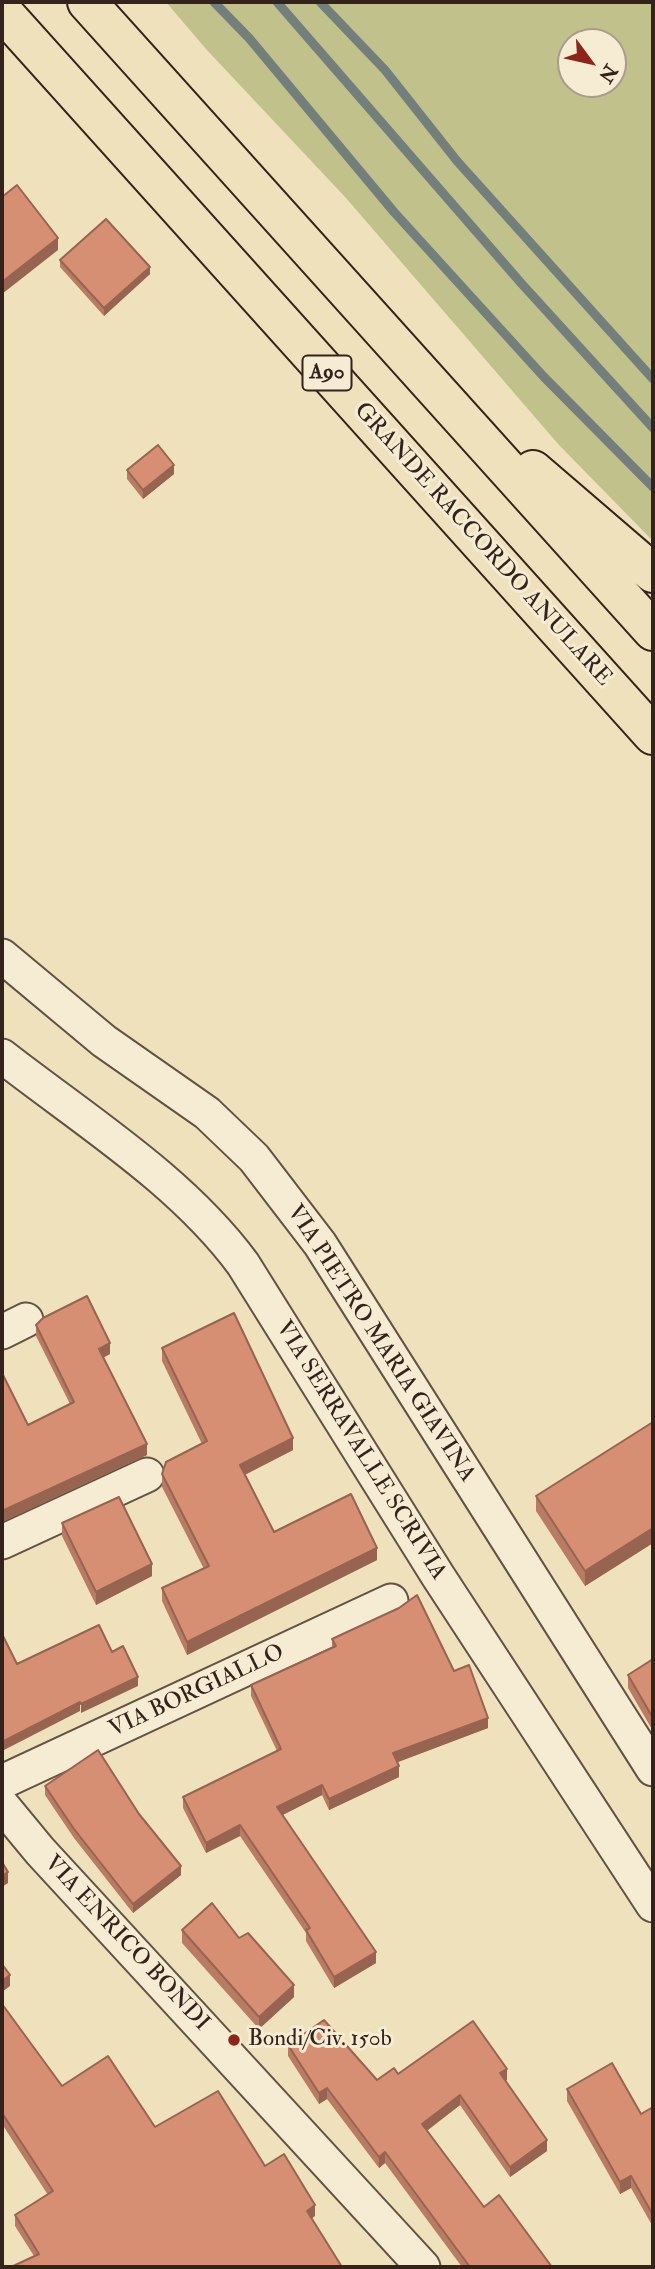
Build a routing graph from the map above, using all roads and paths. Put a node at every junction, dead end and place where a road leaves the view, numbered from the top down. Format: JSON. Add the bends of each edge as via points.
{"nodes":[{"id":1,"x":87,"y":2,"type":"edge"},
{"id":2,"x":2,"y":11,"type":"edge"},
{"id":3,"x":472,"y":429,"type":"junction"},
{"id":4,"x":653,"y":573,"type":"edge"},
{"id":5,"x":653,"y":631,"type":"edge"},
{"id":6,"x":653,"y":735,"type":"edge"},
{"id":7,"x":2,"y":957,"type":"edge"},
{"id":8,"x":2,"y":1056,"type":"edge"},
{"id":9,"x":147,"y":1475,"type":"dead end"},
{"id":10,"x":2,"y":1542,"type":"edge"},
{"id":11,"x":391,"y":1601,"type":"dead end"},
{"id":12,"x":653,"y":1769,"type":"edge"},
{"id":13,"x":2,"y":1782,"type":"edge"},
{"id":14,"x":2,"y":1805,"type":"edge"},
{"id":15,"x":653,"y":1905,"type":"edge"},
{"id":16,"x":423,"y":2267,"type":"edge"}],
"edges":[{"from":1,"to":3,"type":"highway"},
{"from":2,"to":6,"type":"highway","name":"GRANDE RACCORDO ANULARE","number":"A90"},
{"from":3,"to":4,"type":"highway","via":[[562,492]]},
{"from":3,"to":5,"type":"highway"},
{"from":7,"to":12,"type":"street","name":"VIA PIETRO MARIA GIAVINA","via":[[104,1041],[207,1112],[254,1158],[320,1244]]},
{"from":8,"to":15,"type":"street","name":"VIA SERRAVALLE SCRIVIA","via":[[162,1180],[224,1238]]},
{"from":9,"to":10,"type":"street"},
{"from":11,"to":13,"type":"street","name":"VIA BORGIALLO"},
{"from":14,"to":16,"type":"street","name":"VIA ENRICO BONDI"}]}
